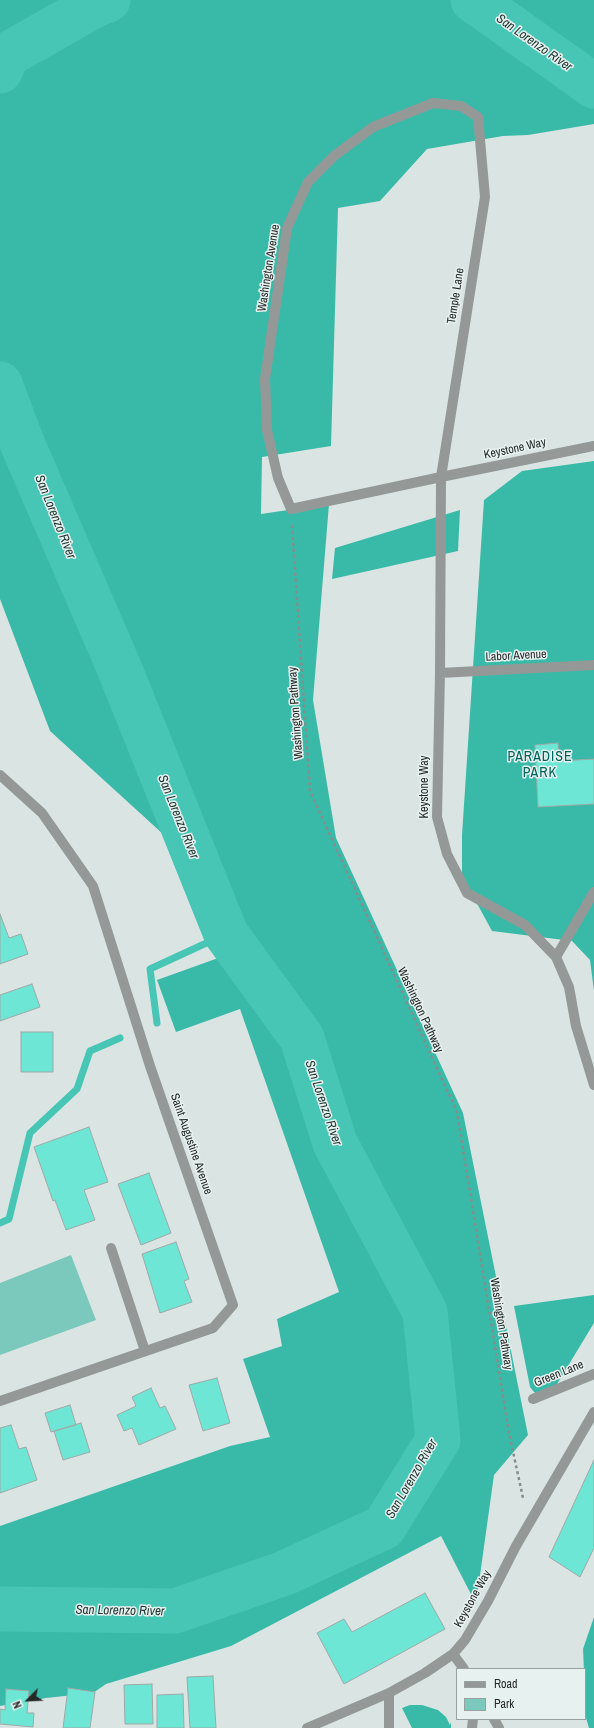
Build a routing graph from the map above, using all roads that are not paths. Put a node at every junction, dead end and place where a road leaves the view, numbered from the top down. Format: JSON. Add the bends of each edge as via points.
{"nodes":[{"id":1,"x":478,"y":117,"type":"joint"},
{"id":2,"x":594,"y":446,"type":"edge"},
{"id":3,"x":441,"y":477,"type":"junction"},
{"id":4,"x":291,"y":509,"type":"joint"},
{"id":5,"x":594,"y":665,"type":"edge"},
{"id":6,"x":440,"y":673,"type":"junction"},
{"id":7,"x":0,"y":775,"type":"edge"},
{"id":8,"x":594,"y":892,"type":"edge"},
{"id":9,"x":556,"y":957,"type":"junction"},
{"id":10,"x":594,"y":1085,"type":"edge"},
{"id":11,"x":111,"y":1248,"type":"dead end"},
{"id":12,"x":146,"y":1351,"type":"junction"},
{"id":13,"x":594,"y":1374,"type":"edge"},
{"id":14,"x":533,"y":1399,"type":"dead end"},
{"id":15,"x":0,"y":1401,"type":"edge"},
{"id":16,"x":594,"y":1412,"type":"edge"},
{"id":17,"x":453,"y":1654,"type":"junction"},
{"id":18,"x":463,"y":1668,"type":"edge"},
{"id":19,"x":389,"y":1693,"type":"junction"},
{"id":20,"x":307,"y":1728,"type":"edge"},
{"id":21,"x":389,"y":1728,"type":"edge"}],
"edges":[{"from":1,"to":3,"type":"street","name":"Temple Lane","via":[[484,197]]},
{"from":1,"to":4,"type":"street","name":"Washington Avenue","via":[[461,106],[433,103],[373,127],[334,156],[308,182],[287,228],[265,379],[267,430],[278,478]]},
{"from":2,"to":3,"type":"street","name":"Keystone Way"},
{"from":3,"to":4,"type":"street","name":"Keystone Way"},
{"from":3,"to":6,"type":"street","name":"Keystone Way"},
{"from":5,"to":6,"type":"street","name":"Labor Avenue"},
{"from":6,"to":9,"type":"street","name":"Keystone Way","via":[[436,817],[447,854],[467,893],[525,925]]},
{"from":7,"to":12,"type":"street","name":"Saint Augustine Avenue","via":[[42,813],[93,886],[150,1066],[233,1305],[213,1328]]},
{"from":8,"to":9,"type":"street"},
{"from":9,"to":10,"type":"street","name":"Keystone Way","via":[[569,987],[576,1026]]},
{"from":11,"to":12,"type":"street"},
{"from":12,"to":15,"type":"street","name":"Saint Augustine Avenue"},
{"from":13,"to":14,"type":"street","name":"Green Lane"},
{"from":16,"to":17,"type":"street","name":"Keystone Way","via":[[516,1546],[488,1601],[465,1640]]},
{"from":17,"to":18,"type":"street"},
{"from":17,"to":19,"type":"street","name":"Keystone Way"},
{"from":19,"to":20,"type":"street","name":"Keystone Way"},
{"from":19,"to":21,"type":"street"}]}
